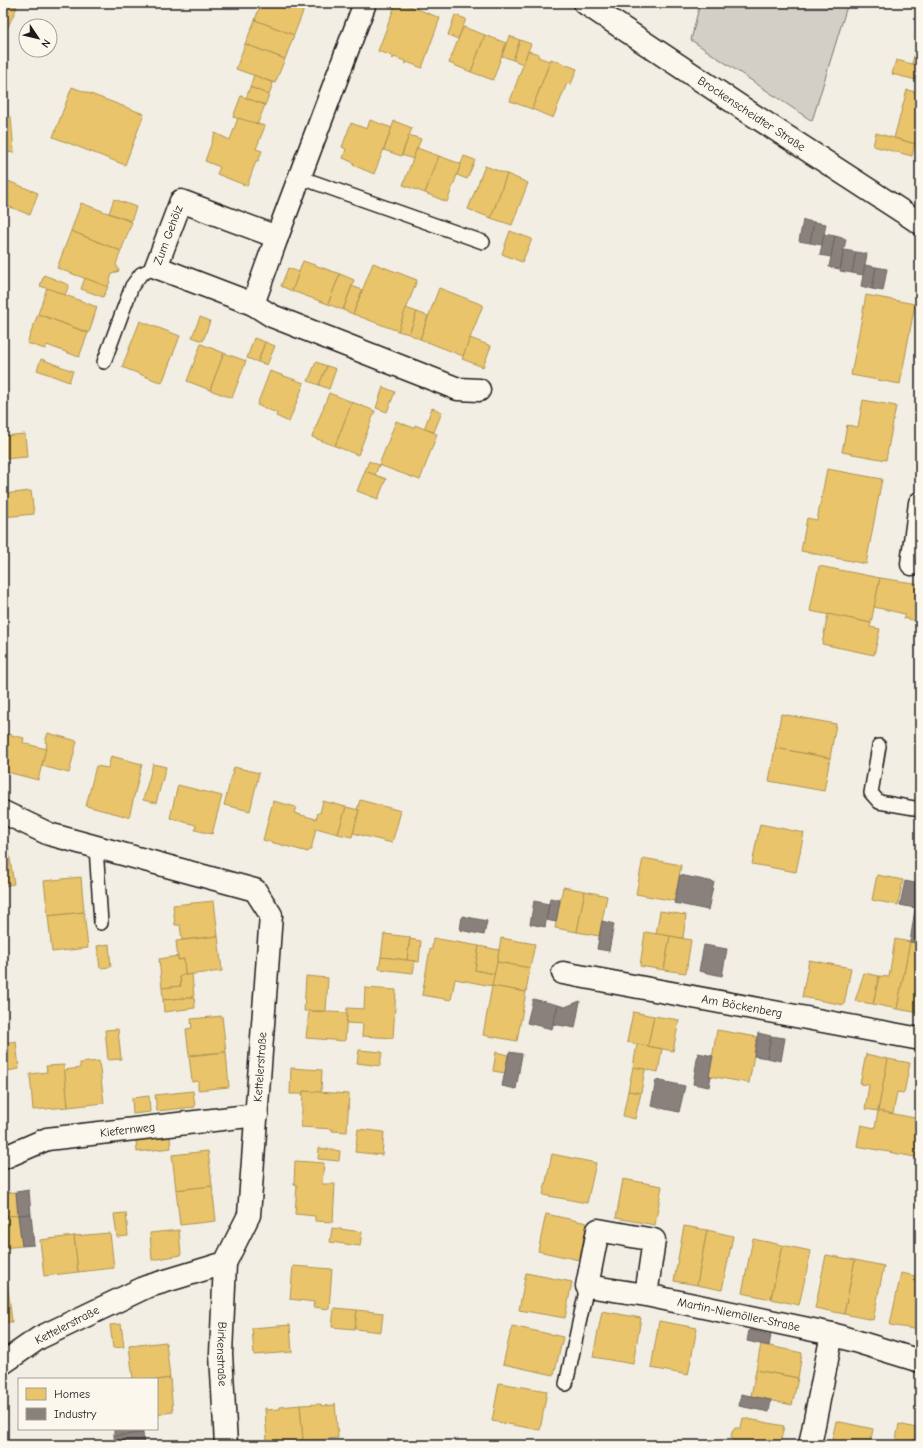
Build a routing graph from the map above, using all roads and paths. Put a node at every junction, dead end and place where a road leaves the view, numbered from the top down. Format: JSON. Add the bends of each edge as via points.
{"nodes":[{"id":1,"x":366,"y":3,"type":"edge"},
{"id":2,"x":585,"y":3,"type":"edge"},
{"id":3,"x":299,"y":177,"type":"junction"},
{"id":4,"x":920,"y":223,"type":"edge"},
{"id":5,"x":277,"y":237,"type":"junction"},
{"id":6,"x":483,"y":242,"type":"dead end"},
{"id":7,"x":156,"y":268,"type":"junction"},
{"id":8,"x":253,"y":304,"type":"junction"},
{"id":9,"x":104,"y":362,"type":"dead end"},
{"id":10,"x":479,"y":390,"type":"dead end"},
{"id":11,"x":920,"y":503,"type":"edge"},
{"id":12,"x":912,"y":564,"type":"dead end"},
{"id":13,"x":880,"y":746,"type":"dead end"},
{"id":14,"x":920,"y":809,"type":"edge"},
{"id":15,"x":3,"y":812,"type":"edge"},
{"id":16,"x":96,"y":847,"type":"junction"},
{"id":17,"x":101,"y":923,"type":"dead end"},
{"id":18,"x":563,"y":973,"type":"dead end"},
{"id":19,"x":920,"y":1039,"type":"edge"},
{"id":20,"x":257,"y":1115,"type":"junction"},
{"id":21,"x":3,"y":1158,"type":"edge"},
{"id":22,"x":225,"y":1263,"type":"junction"},
{"id":23,"x":587,"y":1286,"type":"junction"},
{"id":24,"x":646,"y":1295,"type":"junction"},
{"id":25,"x":832,"y":1334,"type":"junction"},
{"id":26,"x":920,"y":1362,"type":"edge"},
{"id":27,"x":3,"y":1363,"type":"edge"},
{"id":28,"x":566,"y":1384,"type":"dead end"},
{"id":29,"x":226,"y":1445,"type":"edge"},
{"id":30,"x":810,"y":1445,"type":"edge"}],
"edges":[{"from":1,"to":3,"type":"street"},
{"from":2,"to":4,"type":"street","name":"Brockenscheidter Straße"},
{"from":3,"to":5,"type":"street"},
{"from":3,"to":6,"type":"lane"},
{"from":5,"to":7,"type":"street","name":"Zum Gehölz","via":[[181,201]]},
{"from":5,"to":8,"type":"street"},
{"from":7,"to":8,"type":"street","name":"Zum Gehölz"},
{"from":7,"to":9,"type":"lane","via":[[141,274],[132,286]]},
{"from":8,"to":10,"type":"street","name":"Zum Gehölz","via":[[272,316],[458,389]]},
{"from":11,"to":12,"type":"street"},
{"from":13,"to":14,"type":"lane","via":[[871,793],[879,802]]},
{"from":15,"to":16,"type":"street","name":"Kettelerstraße","via":[[49,834]]},
{"from":16,"to":17,"type":"lane"},
{"from":16,"to":20,"type":"street","name":"Kettelerstraße","via":[[256,890],[271,915]]},
{"from":18,"to":19,"type":"street","name":"Am Böckenberg"},
{"from":20,"to":21,"type":"street","name":"Kiefernweg","via":[[47,1138]]},
{"from":20,"to":22,"type":"street","name":"Kettelerstraße","via":[[249,1215]]},
{"from":22,"to":27,"type":"street","name":"Kettelerstraße","via":[[146,1287],[39,1338]]},
{"from":22,"to":29,"type":"street","name":"Birkenstraße","via":[[221,1354]]},
{"from":23,"to":24,"type":"street","name":"Martin-Niemöller-Straße"},
{"from":23,"to":24,"type":"street","via":[[598,1230],[654,1240]]},
{"from":23,"to":28,"type":"lane"},
{"from":24,"to":25,"type":"street","name":"Martin-Niemöller-Straße"},
{"from":25,"to":26,"type":"street","name":"Martin-Niemöller-Straße"},
{"from":25,"to":30,"type":"street"}]}
